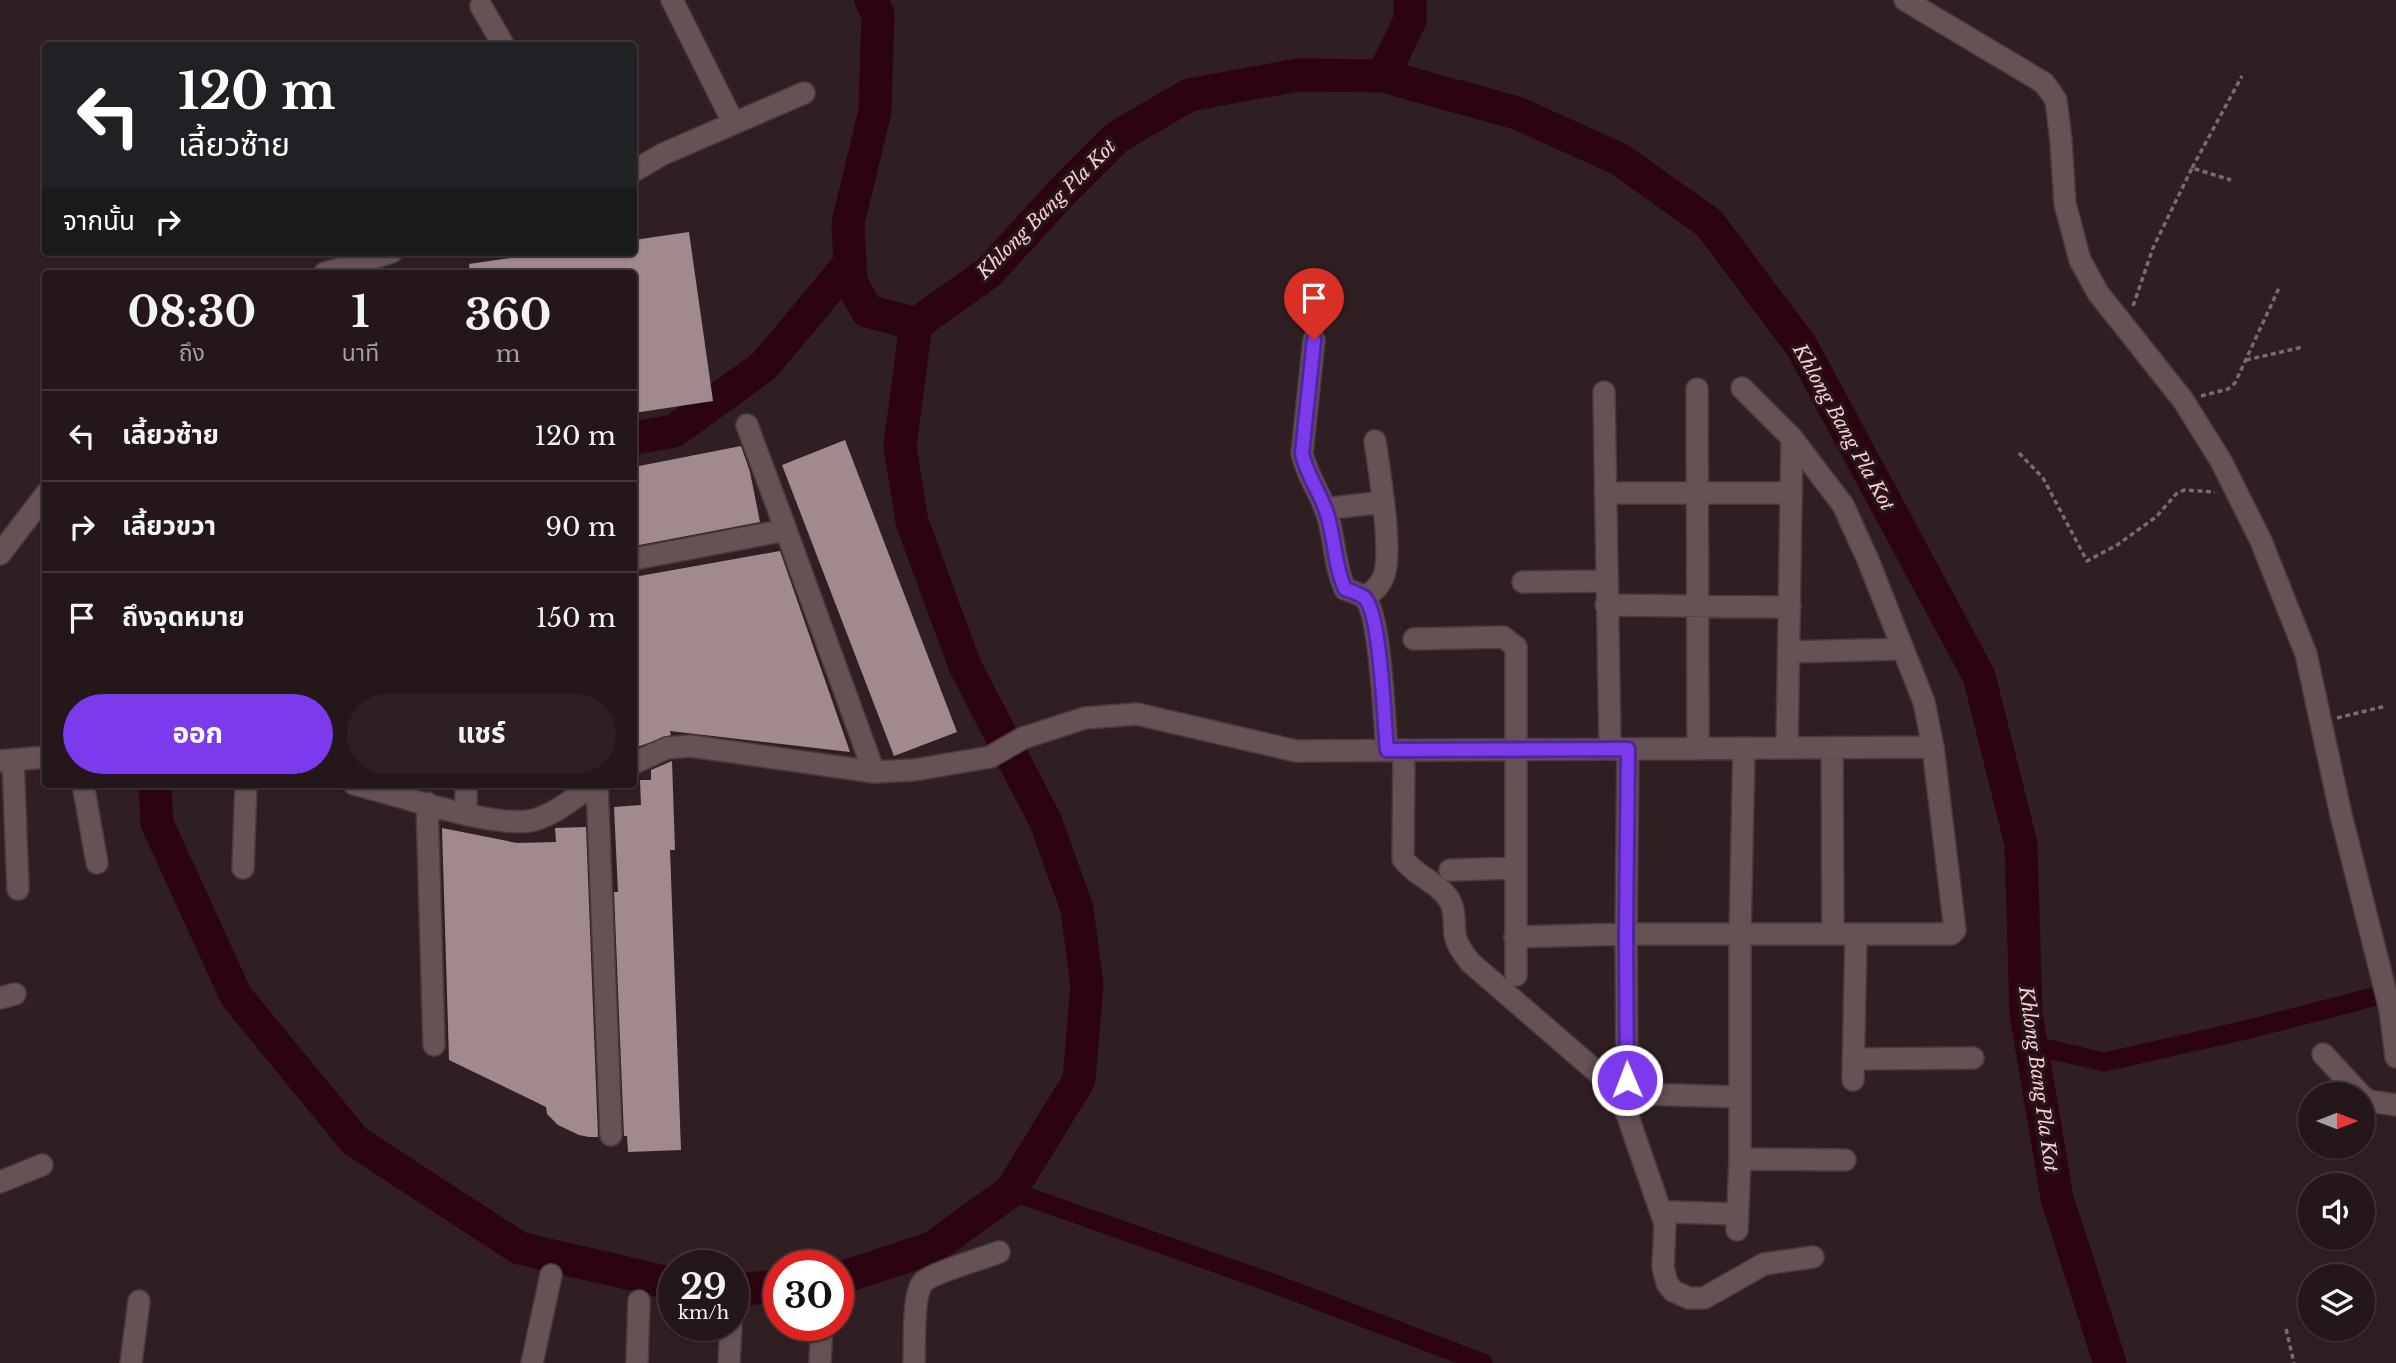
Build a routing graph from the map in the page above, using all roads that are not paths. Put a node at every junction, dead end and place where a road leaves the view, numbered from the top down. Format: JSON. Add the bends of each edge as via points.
{"nodes":[{"id":1,"x":671,"y":0,"type":"edge"},
{"id":2,"x":1905,"y":0,"type":"edge"},
{"id":3,"x":481,"y":6,"type":"dead end"},
{"id":4,"x":502,"y":42,"type":"edge"},
{"id":5,"x":804,"y":93,"type":"dead end"},
{"id":6,"x":733,"y":122,"type":"junction"},
{"id":7,"x":637,"y":169,"type":"edge"},
{"id":8,"x":379,"y":256,"type":"edge"},
{"id":9,"x":335,"y":270,"type":"edge"},
{"id":10,"x":1314,"y":340,"type":"dead end"},
{"id":11,"x":1742,"y":388,"type":"dead end"},
{"id":12,"x":1697,"y":389,"type":"dead end"},
{"id":13,"x":1604,"y":392,"type":"dead end"},
{"id":14,"x":747,"y":425,"type":"dead end"},
{"id":15,"x":1792,"y":438,"type":"junction"},
{"id":16,"x":1376,"y":441,"type":"dead end"},
{"id":17,"x":1605,"y":493,"type":"junction"},
{"id":18,"x":1791,"y":493,"type":"junction"},
{"id":19,"x":1698,"y":494,"type":"junction"},
{"id":20,"x":42,"y":499,"type":"edge"},
{"id":21,"x":1382,"y":502,"type":"junction"},
{"id":22,"x":1325,"y":509,"type":"junction"},
{"id":23,"x":786,"y":530,"type":"junction"},
{"id":24,"x":0,"y":554,"type":"edge"},
{"id":25,"x":637,"y":558,"type":"edge"},
{"id":26,"x":1605,"y":581,"type":"junction"},
{"id":27,"x":1524,"y":582,"type":"dead end"},
{"id":28,"x":1364,"y":597,"type":"junction"},
{"id":29,"x":1606,"y":605,"type":"junction"},
{"id":30,"x":1698,"y":607,"type":"junction"},
{"id":31,"x":1790,"y":607,"type":"junction"},
{"id":32,"x":1414,"y":639,"type":"dead end"},
{"id":33,"x":1903,"y":649,"type":"junction"},
{"id":34,"x":1790,"y":652,"type":"junction"},
{"id":35,"x":1933,"y":747,"type":"junction"},
{"id":36,"x":1515,"y":748,"type":"junction"},
{"id":37,"x":1744,"y":748,"type":"junction"},
{"id":38,"x":1787,"y":748,"type":"junction"},
{"id":39,"x":1832,"y":748,"type":"junction"},
{"id":40,"x":1619,"y":749,"type":"junction"},
{"id":41,"x":1698,"y":749,"type":"junction"},
{"id":42,"x":1396,"y":750,"type":"junction"},
{"id":43,"x":42,"y":757,"type":"edge"},
{"id":44,"x":6,"y":761,"type":"edge"},
{"id":45,"x":637,"y":762,"type":"edge"},
{"id":46,"x":874,"y":772,"type":"junction"},
{"id":47,"x":84,"y":788,"type":"edge"},
{"id":48,"x":246,"y":788,"type":"edge"},
{"id":49,"x":369,"y":788,"type":"edge"},
{"id":50,"x":466,"y":788,"type":"edge"},
{"id":51,"x":590,"y":788,"type":"edge"},
{"id":52,"x":596,"y":788,"type":"edge"},
{"id":53,"x":427,"y":803,"type":"junction"},
{"id":54,"x":466,"y":813,"type":"junction"},
{"id":55,"x":97,"y":863,"type":"dead end"},
{"id":56,"x":243,"y":868,"type":"dead end"},
{"id":57,"x":1515,"y":868,"type":"junction"},
{"id":58,"x":1450,"y":870,"type":"dead end"},
{"id":59,"x":18,"y":888,"type":"dead end"},
{"id":60,"x":1626,"y":934,"type":"junction"},
{"id":61,"x":1833,"y":934,"type":"junction"},
{"id":62,"x":1856,"y":934,"type":"junction"},
{"id":63,"x":1740,"y":935,"type":"junction"},
{"id":64,"x":1515,"y":937,"type":"junction"},
{"id":65,"x":1516,"y":975,"type":"dead end"},
{"id":66,"x":434,"y":1045,"type":"dead end"},
{"id":67,"x":2323,"y":1055,"type":"dead end"},
{"id":68,"x":2396,"y":1057,"type":"edge"},
{"id":69,"x":1973,"y":1058,"type":"dead end"},
{"id":70,"x":2349,"y":1082,"type":"edge"},
{"id":71,"x":1739,"y":1097,"type":"junction"},
{"id":72,"x":2375,"y":1102,"type":"edge"},
{"id":73,"x":2396,"y":1105,"type":"edge"},
{"id":74,"x":611,"y":1135,"type":"dead end"},
{"id":75,"x":1740,"y":1158,"type":"junction"},
{"id":76,"x":1845,"y":1160,"type":"dead end"},
{"id":77,"x":42,"y":1165,"type":"dead end"},
{"id":78,"x":0,"y":1182,"type":"edge"},
{"id":79,"x":1672,"y":1212,"type":"dead end"},
{"id":80,"x":999,"y":1252,"type":"dead end"},
{"id":81,"x":1813,"y":1256,"type":"dead end"},
{"id":82,"x":551,"y":1275,"type":"dead end"},
{"id":83,"x":139,"y":1301,"type":"dead end"},
{"id":84,"x":639,"y":1301,"type":"dead end"},
{"id":85,"x":730,"y":1341,"type":"edge"},
{"id":86,"x":821,"y":1341,"type":"edge"},
{"id":87,"x":131,"y":1363,"type":"edge"},
{"id":88,"x":532,"y":1363,"type":"edge"},
{"id":89,"x":637,"y":1363,"type":"edge"},
{"id":90,"x":729,"y":1363,"type":"edge"},
{"id":91,"x":820,"y":1363,"type":"edge"},
{"id":92,"x":914,"y":1363,"type":"edge"}],
"edges":[{"from":1,"to":6,"type":"street"},
{"from":2,"to":68,"type":"street","via":[[2044,83],[2056,100],[2065,204],[2080,260],[2098,293],[2198,423],[2261,541],[2306,654],[2390,1009]]},
{"from":3,"to":4,"type":"street"},
{"from":5,"to":6,"type":"street"},
{"from":6,"to":7,"type":"street"},
{"from":8,"to":9,"type":"street"},
{"from":10,"to":22,"type":"street","via":[[1302,453]]},
{"from":11,"to":15,"type":"street"},
{"from":12,"to":19,"type":"street"},
{"from":13,"to":17,"type":"street"},
{"from":14,"to":23,"type":"street"},
{"from":15,"to":18,"type":"street"},
{"from":15,"to":33,"type":"street","via":[[1843,505]]},
{"from":16,"to":21,"type":"street"},
{"from":17,"to":19,"type":"street"},
{"from":17,"to":26,"type":"street"},
{"from":18,"to":19,"type":"street"},
{"from":18,"to":31,"type":"street"},
{"from":19,"to":30,"type":"street"},
{"from":20,"to":24,"type":"street"},
{"from":21,"to":22,"type":"street"},
{"from":21,"to":28,"type":"street","via":[[1388,551],[1384,576],[1376,590]]},
{"from":22,"to":28,"type":"street","via":[[1345,589]]},
{"from":23,"to":25,"type":"street"},
{"from":23,"to":46,"type":"street"},
{"from":26,"to":27,"type":"street"},
{"from":26,"to":29,"type":"street"},
{"from":28,"to":42,"type":"street","via":[[1371,610]]},
{"from":29,"to":30,"type":"street"},
{"from":29,"to":40,"type":"street"},
{"from":30,"to":31,"type":"street"},
{"from":30,"to":41,"type":"street"},
{"from":31,"to":34,"type":"street"},
{"from":32,"to":36,"type":"street","via":[[1503,637],[1516,647]]},
{"from":33,"to":34,"type":"street"},
{"from":33,"to":35,"type":"street","via":[[1924,702]]},
{"from":34,"to":38,"type":"street"},
{"from":35,"to":39,"type":"street"},
{"from":35,"to":62,"type":"street","via":[[1955,930],[1951,934]]},
{"from":36,"to":40,"type":"street"},
{"from":36,"to":42,"type":"street"},
{"from":36,"to":57,"type":"street"},
{"from":37,"to":38,"type":"street"},
{"from":37,"to":41,"type":"street"},
{"from":37,"to":63,"type":"street"},
{"from":38,"to":39,"type":"street"},
{"from":39,"to":61,"type":"street"},
{"from":40,"to":41,"type":"street"},
{"from":40,"to":60,"type":"street"},
{"from":42,"to":46,"type":"street","via":[[1296,751],[1137,714],[1085,718],[1023,738],[990,757],[926,769]]},
{"from":42,"to":81,"type":"street","via":[[1403,859],[1451,903],[1455,937],[1471,963],[1617,1094],[1665,1224],[1663,1267],[1673,1291],[1704,1298],[1765,1264]]},
{"from":43,"to":44,"type":"street"},
{"from":44,"to":59,"type":"street"},
{"from":45,"to":46,"type":"street","via":[[667,748],[690,746]]},
{"from":47,"to":55,"type":"street"},
{"from":48,"to":56,"type":"street"},
{"from":49,"to":53,"type":"street"},
{"from":50,"to":54,"type":"street"},
{"from":51,"to":54,"type":"street","via":[[551,813],[523,822]]},
{"from":52,"to":74,"type":"street"},
{"from":53,"to":54,"type":"street"},
{"from":53,"to":66,"type":"street"},
{"from":57,"to":58,"type":"street"},
{"from":57,"to":64,"type":"street"},
{"from":60,"to":63,"type":"street"},
{"from":60,"to":64,"type":"street"},
{"from":60,"to":71,"type":"street","via":[[1627,1080],[1633,1091]]},
{"from":61,"to":62,"type":"street"},
{"from":61,"to":63,"type":"street"},
{"from":62,"to":69,"type":"street","via":[[1853,1070]]},
{"from":63,"to":71,"type":"street"},
{"from":64,"to":65,"type":"street"},
{"from":67,"to":70,"type":"street"},
{"from":71,"to":75,"type":"street"},
{"from":72,"to":73,"type":"street"},
{"from":75,"to":76,"type":"street"},
{"from":75,"to":79,"type":"street","via":[[1737,1222]]},
{"from":77,"to":78,"type":"street"},
{"from":80,"to":92,"type":"street","via":[[923,1283]]},
{"from":82,"to":88,"type":"street"},
{"from":83,"to":87,"type":"street"},
{"from":84,"to":89,"type":"street"},
{"from":85,"to":90,"type":"street"},
{"from":86,"to":91,"type":"street"}]}
